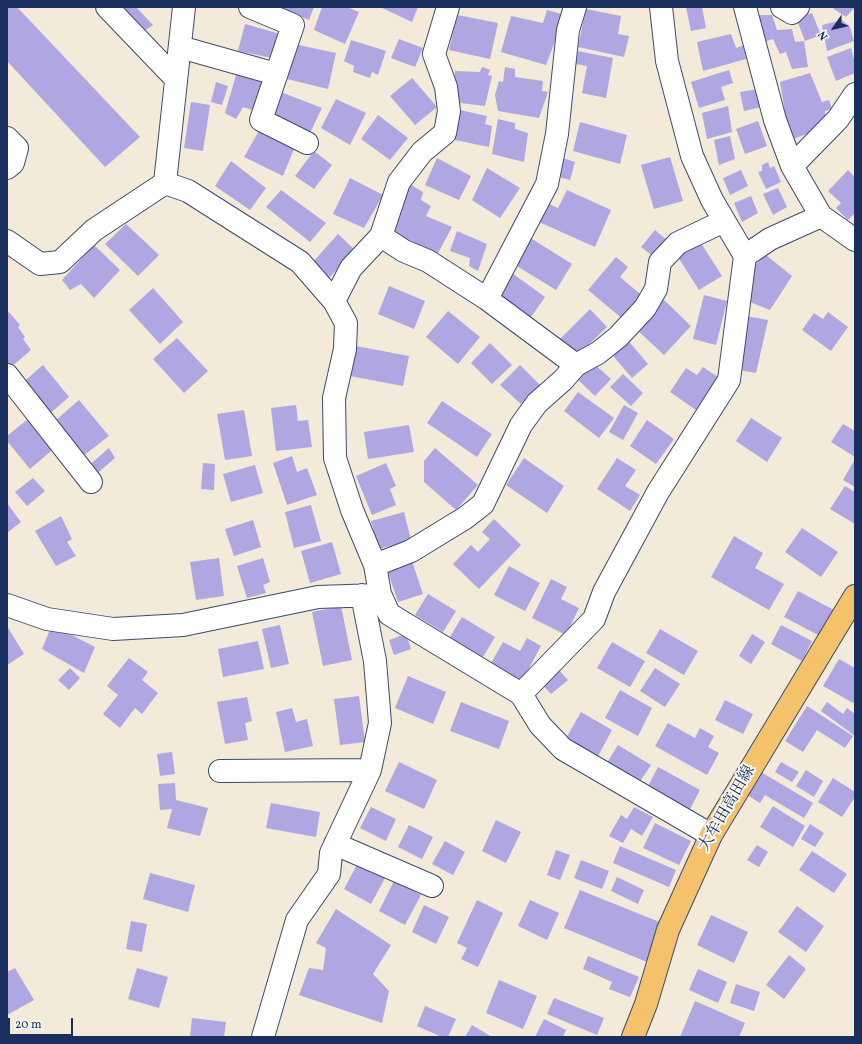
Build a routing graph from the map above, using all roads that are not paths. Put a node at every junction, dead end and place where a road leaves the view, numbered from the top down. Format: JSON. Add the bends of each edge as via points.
{"nodes":[{"id":1,"x":107,"y":7,"type":"edge"},
{"id":2,"x":184,"y":7,"type":"edge"},
{"id":3,"x":250,"y":7,"type":"edge"},
{"id":4,"x":448,"y":7,"type":"edge"},
{"id":5,"x":575,"y":7,"type":"edge"},
{"id":6,"x":661,"y":7,"type":"edge"},
{"id":7,"x":745,"y":7,"type":"edge"},
{"id":8,"x":782,"y":7,"type":"edge"},
{"id":9,"x":798,"y":7,"type":"edge"},
{"id":10,"x":180,"y":47,"type":"junction"},
{"id":11,"x":276,"y":74,"type":"junction"},
{"id":12,"x":176,"y":79,"type":"junction"},
{"id":13,"x":855,"y":94,"type":"edge"},
{"id":14,"x":7,"y":138,"type":"edge"},
{"id":15,"x":307,"y":143,"type":"dead end"},
{"id":16,"x":792,"y":166,"type":"junction"},
{"id":17,"x":7,"y":168,"type":"edge"},
{"id":18,"x":165,"y":183,"type":"junction"},
{"id":19,"x":821,"y":216,"type":"junction"},
{"id":20,"x":724,"y":221,"type":"junction"},
{"id":21,"x":381,"y":236,"type":"junction"},
{"id":22,"x":855,"y":240,"type":"edge"},
{"id":23,"x":7,"y":241,"type":"edge"},
{"id":24,"x":745,"y":256,"type":"junction"},
{"id":25,"x":487,"y":299,"type":"junction"},
{"id":26,"x":334,"y":301,"type":"junction"},
{"id":27,"x":576,"y":365,"type":"junction"},
{"id":28,"x":7,"y":375,"type":"edge"},
{"id":29,"x":91,"y":482,"type":"dead end"},
{"id":30,"x":375,"y":565,"type":"junction"},
{"id":31,"x":371,"y":595,"type":"junction"},
{"id":32,"x":855,"y":596,"type":"edge"},
{"id":33,"x":7,"y":605,"type":"edge"},
{"id":34,"x":521,"y":694,"type":"junction"},
{"id":35,"x":370,"y":770,"type":"junction"},
{"id":36,"x":220,"y":771,"type":"dead end"},
{"id":37,"x":711,"y":834,"type":"junction"},
{"id":38,"x":335,"y":844,"type":"junction"},
{"id":39,"x":432,"y":886,"type":"dead end"},
{"id":40,"x":263,"y":1037,"type":"edge"},
{"id":41,"x":633,"y":1037,"type":"edge"}],
"edges":[{"from":1,"to":12,"type":"street"},
{"from":2,"to":10,"type":"street"},
{"from":3,"to":11,"type":"street","via":[[293,25]]},
{"from":4,"to":21,"type":"street","via":[[434,54],[446,87],[449,111],[445,133],[422,152],[399,182]]},
{"from":5,"to":25,"type":"street","via":[[568,30],[557,134],[547,184]]},
{"from":6,"to":20,"type":"street","via":[[667,61],[692,156]]},
{"from":7,"to":16,"type":"street","via":[[775,120]]},
{"from":8,"to":9,"type":"street","via":[[792,13]]},
{"from":10,"to":11,"type":"street"},
{"from":10,"to":12,"type":"street"},
{"from":11,"to":15,"type":"street","via":[[261,120]]},
{"from":12,"to":18,"type":"street"},
{"from":13,"to":16,"type":"street","via":[[838,119]]},
{"from":14,"to":17,"type":"street","via":[[17,148],[12,163]]},
{"from":16,"to":19,"type":"street"},
{"from":18,"to":23,"type":"street","via":[[94,230],[60,262],[40,264]]},
{"from":18,"to":26,"type":"street","via":[[188,191],[300,262]]},
{"from":19,"to":22,"type":"street"},
{"from":19,"to":24,"type":"street","via":[[770,239]]},
{"from":20,"to":24,"type":"street"},
{"from":20,"to":27,"type":"street","via":[[678,243],[660,262],[656,289],[645,308],[618,337],[598,353]]},
{"from":21,"to":25,"type":"street","via":[[404,251],[428,261]]},
{"from":21,"to":26,"type":"street","via":[[351,268]]},
{"from":24,"to":34,"type":"street","via":[[729,380],[658,492],[604,592],[594,620]]},
{"from":25,"to":27,"type":"street"},
{"from":26,"to":30,"type":"street","via":[[346,323],[345,349],[334,398],[335,458],[352,510]]},
{"from":27,"to":30,"type":"street","via":[[537,403],[521,425],[483,504],[411,551]]},
{"from":28,"to":29,"type":"street"},
{"from":30,"to":31,"type":"street"},
{"from":31,"to":33,"type":"street","via":[[318,597],[182,625],[113,629],[47,619]]},
{"from":31,"to":34,"type":"street","via":[[389,614]]},
{"from":31,"to":35,"type":"street","via":[[380,723]]},
{"from":32,"to":37,"type":"main road","name":"大牟田高田線"},
{"from":34,"to":37,"type":"street","via":[[540,725],[563,749]]},
{"from":35,"to":36,"type":"street"},
{"from":35,"to":38,"type":"street"},
{"from":37,"to":41,"type":"main road","name":"大牟田高田線","via":[[668,930],[646,1004]]},
{"from":38,"to":39,"type":"street"},
{"from":38,"to":40,"type":"street","via":[[330,853],[329,874],[297,920]]}]}
